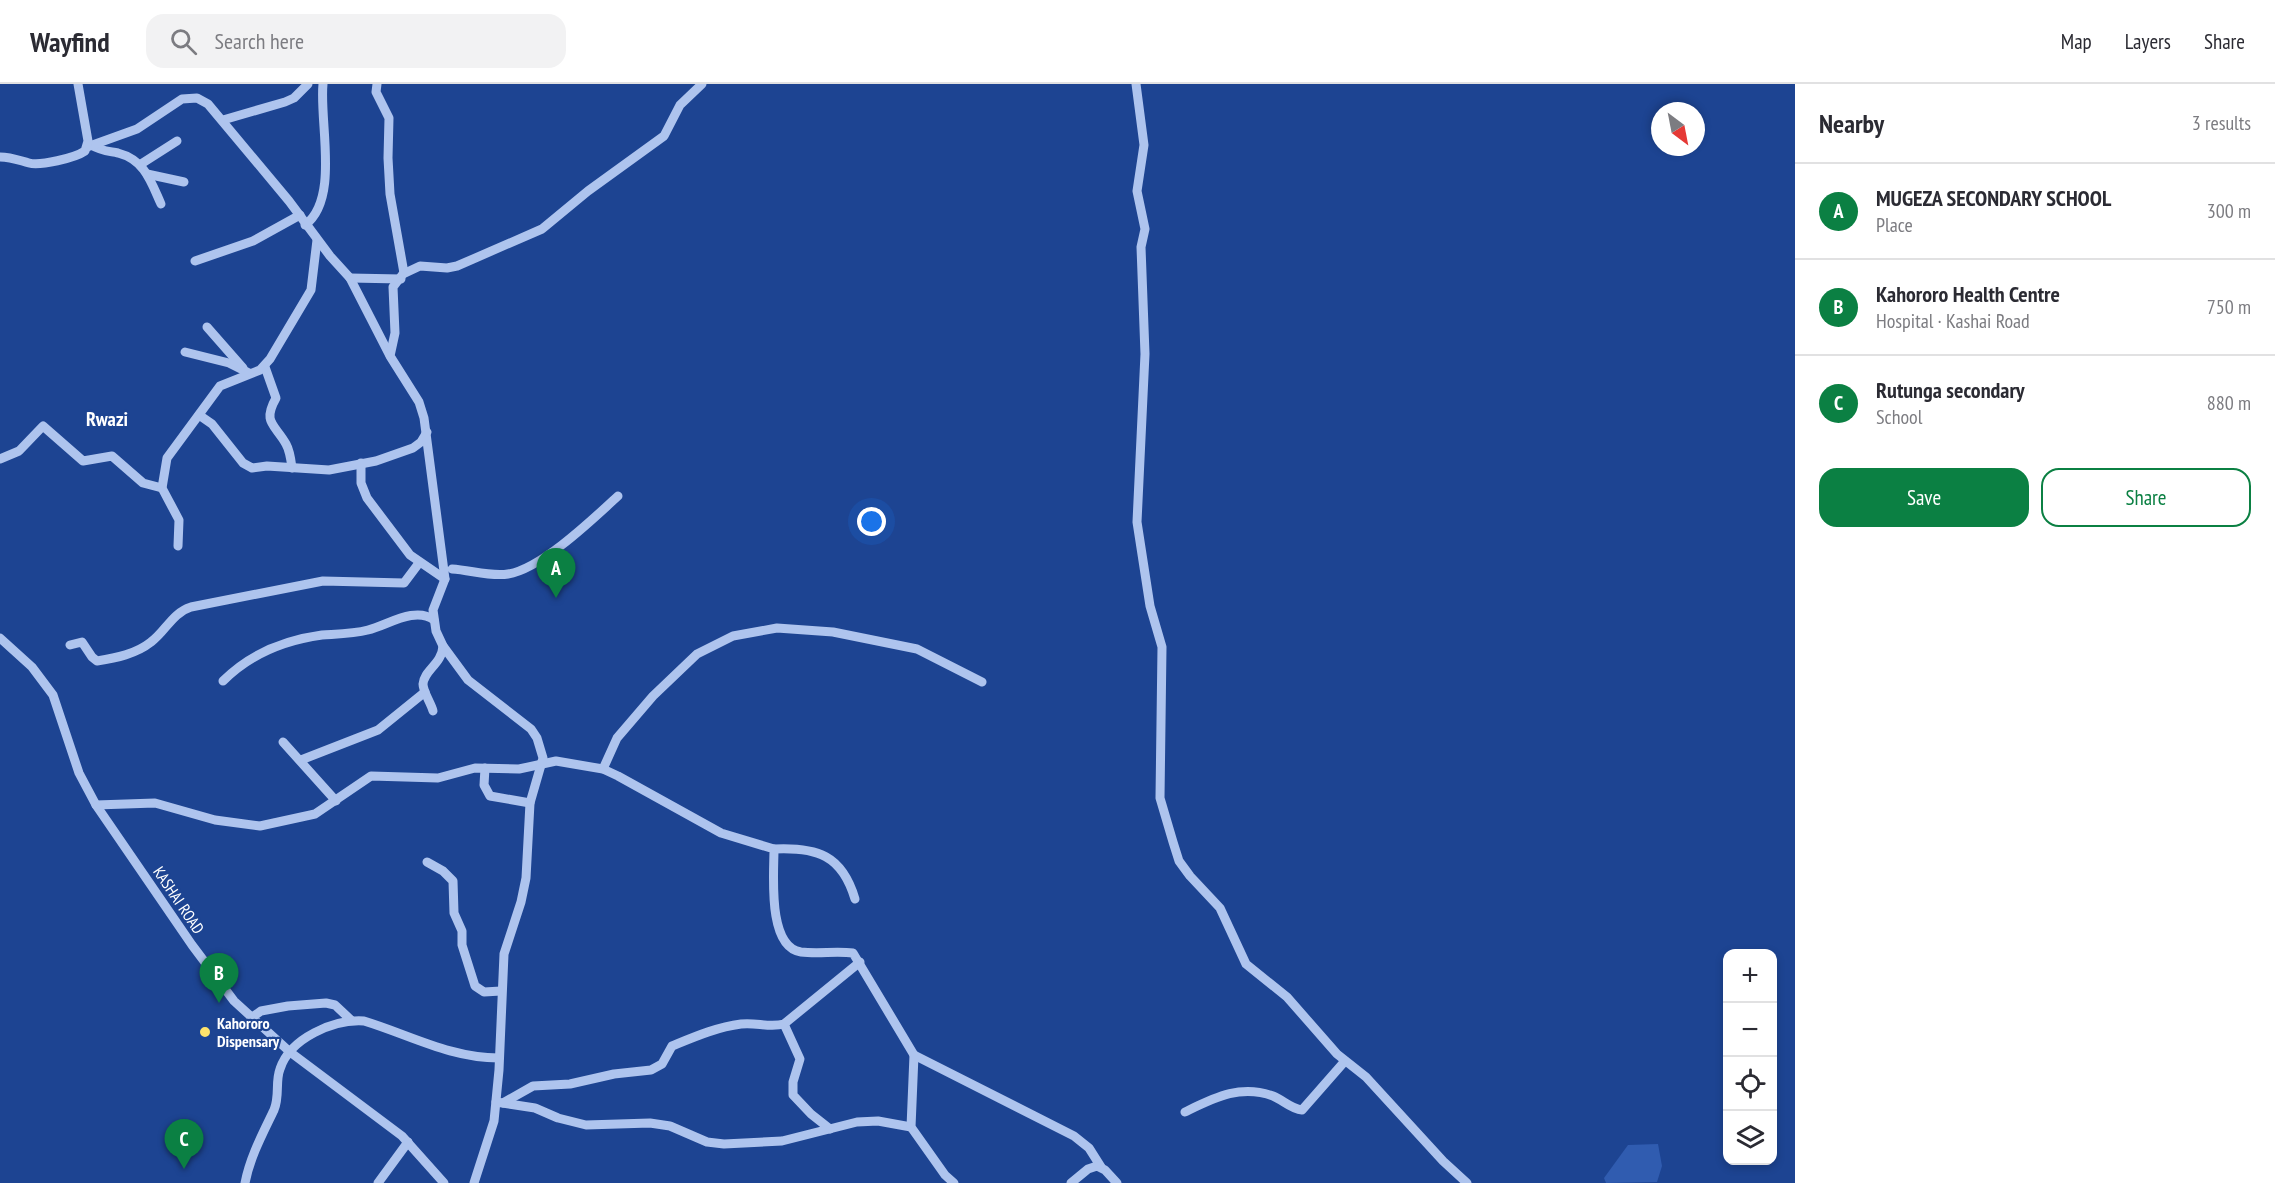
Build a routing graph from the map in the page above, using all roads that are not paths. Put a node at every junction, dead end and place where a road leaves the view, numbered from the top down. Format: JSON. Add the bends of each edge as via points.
{"nodes":[{"id":1,"x":78,"y":84,"type":"edge"},
{"id":2,"x":308,"y":84,"type":"edge"},
{"id":3,"x":323,"y":84,"type":"edge"},
{"id":4,"x":377,"y":84,"type":"edge"},
{"id":5,"x":702,"y":84,"type":"edge"},
{"id":6,"x":1136,"y":84,"type":"edge"},
{"id":7,"x":223,"y":120,"type":"junction"},
{"id":8,"x":177,"y":141,"type":"dead end"},
{"id":9,"x":89,"y":146,"type":"junction"},
{"id":10,"x":0,"y":157,"type":"edge"},
{"id":11,"x":141,"y":164,"type":"junction"},
{"id":12,"x":147,"y":174,"type":"junction"},
{"id":13,"x":184,"y":182,"type":"dead end"},
{"id":14,"x":161,"y":204,"type":"dead end"},
{"id":15,"x":300,"y":215,"type":"junction"},
{"id":16,"x":305,"y":225,"type":"junction"},
{"id":17,"x":317,"y":240,"type":"junction"},
{"id":18,"x":195,"y":261,"type":"dead end"},
{"id":19,"x":402,"y":276,"type":"junction"},
{"id":20,"x":350,"y":278,"type":"junction"},
{"id":21,"x":207,"y":327,"type":"dead end"},
{"id":22,"x":185,"y":352,"type":"dead end"},
{"id":23,"x":390,"y":356,"type":"junction"},
{"id":24,"x":265,"y":366,"type":"junction"},
{"id":25,"x":246,"y":370,"type":"junction"},
{"id":26,"x":199,"y":415,"type":"junction"},
{"id":27,"x":427,"y":432,"type":"junction"},
{"id":28,"x":0,"y":459,"type":"edge"},
{"id":29,"x":361,"y":463,"type":"junction"},
{"id":30,"x":292,"y":468,"type":"junction"},
{"id":31,"x":162,"y":488,"type":"junction"},
{"id":32,"x":618,"y":496,"type":"dead end"},
{"id":33,"x":178,"y":546,"type":"dead end"},
{"id":34,"x":419,"y":563,"type":"junction"},
{"id":35,"x":452,"y":569,"type":"dead end"},
{"id":36,"x":445,"y":579,"type":"junction"},
{"id":37,"x":434,"y":621,"type":"junction"},
{"id":38,"x":0,"y":638,"type":"edge"},
{"id":39,"x":70,"y":645,"type":"dead end"},
{"id":40,"x":442,"y":646,"type":"junction"},
{"id":41,"x":223,"y":681,"type":"dead end"},
{"id":42,"x":982,"y":682,"type":"dead end"},
{"id":43,"x":425,"y":692,"type":"junction"},
{"id":44,"x":433,"y":711,"type":"dead end"},
{"id":45,"x":283,"y":742,"type":"dead end"},
{"id":46,"x":301,"y":760,"type":"junction"},
{"id":47,"x":542,"y":765,"type":"junction"},
{"id":48,"x":485,"y":768,"type":"junction"},
{"id":49,"x":603,"y":769,"type":"junction"},
{"id":50,"x":336,"y":801,"type":"junction"},
{"id":51,"x":530,"y":803,"type":"junction"},
{"id":52,"x":96,"y":805,"type":"junction"},
{"id":53,"x":774,"y":849,"type":"junction"},
{"id":54,"x":427,"y":862,"type":"dead end"},
{"id":55,"x":855,"y":899,"type":"dead end"},
{"id":56,"x":860,"y":962,"type":"junction"},
{"id":57,"x":501,"y":992,"type":"junction"},
{"id":58,"x":251,"y":1018,"type":"junction"},
{"id":59,"x":351,"y":1020,"type":"junction"},
{"id":60,"x":784,"y":1024,"type":"junction"},
{"id":61,"x":290,"y":1052,"type":"junction"},
{"id":62,"x":914,"y":1055,"type":"junction"},
{"id":63,"x":499,"y":1058,"type":"junction"},
{"id":64,"x":1345,"y":1061,"type":"junction"},
{"id":65,"x":499,"y":1102,"type":"junction"},
{"id":66,"x":1185,"y":1112,"type":"dead end"},
{"id":67,"x":911,"y":1127,"type":"junction"},
{"id":68,"x":830,"y":1129,"type":"junction"},
{"id":69,"x":408,"y":1142,"type":"junction"},
{"id":70,"x":1101,"y":1167,"type":"junction"},
{"id":71,"x":245,"y":1183,"type":"edge"},
{"id":72,"x":378,"y":1183,"type":"edge"},
{"id":73,"x":444,"y":1183,"type":"edge"},
{"id":74,"x":474,"y":1183,"type":"edge"},
{"id":75,"x":954,"y":1183,"type":"edge"},
{"id":76,"x":1071,"y":1183,"type":"edge"},
{"id":77,"x":1117,"y":1183,"type":"edge"},
{"id":78,"x":1467,"y":1183,"type":"edge"}],
"edges":[{"from":1,"to":9,"type":"street"},
{"from":2,"to":7,"type":"street","via":[[285,102]]},
{"from":3,"to":16,"type":"street","via":[[326,142],[322,196],[316,215]]},
{"from":4,"to":19,"type":"street","via":[[376,92],[389,118],[390,194]]},
{"from":5,"to":19,"type":"street","via":[[680,105],[664,136],[543,229],[456,266],[420,266]]},
{"from":6,"to":64,"type":"street","via":[[1144,145],[1137,191],[1145,229],[1141,247],[1145,354],[1137,522],[1163,660],[1159,690],[1160,798],[1179,861],[1220,908],[1246,964],[1287,997]]},
{"from":7,"to":9,"type":"street","via":[[197,98],[183,99],[136,129]]},
{"from":7,"to":15,"type":"street"},
{"from":8,"to":11,"type":"street"},
{"from":9,"to":10,"type":"street","via":[[69,159],[31,164]]},
{"from":9,"to":11,"type":"street","via":[[130,157]]},
{"from":11,"to":12,"type":"street"},
{"from":12,"to":13,"type":"street"},
{"from":12,"to":14,"type":"street"},
{"from":15,"to":16,"type":"street"},
{"from":15,"to":18,"type":"street","via":[[253,242]]},
{"from":16,"to":17,"type":"street"},
{"from":17,"to":20,"type":"street"},
{"from":17,"to":24,"type":"street","via":[[311,290]]},
{"from":19,"to":20,"type":"street"},
{"from":19,"to":23,"type":"street","via":[[393,287],[395,333]]},
{"from":20,"to":23,"type":"street"},
{"from":21,"to":25,"type":"street"},
{"from":22,"to":25,"type":"street"},
{"from":23,"to":27,"type":"street","via":[[419,402]]},
{"from":24,"to":25,"type":"street"},
{"from":24,"to":30,"type":"street","via":[[276,398],[269,409],[270,417],[274,431],[286,443]]},
{"from":25,"to":26,"type":"street","via":[[220,386]]},
{"from":26,"to":30,"type":"street","via":[[221,433],[246,467]]},
{"from":26,"to":31,"type":"street","via":[[167,458]]},
{"from":27,"to":29,"type":"street","via":[[421,442],[404,453]]},
{"from":27,"to":36,"type":"street"},
{"from":28,"to":31,"type":"street","via":[[19,451],[44,426],[83,461],[112,456],[143,483]]},
{"from":29,"to":30,"type":"street","via":[[329,470]]},
{"from":29,"to":34,"type":"street","via":[[361,483],[367,498]]},
{"from":31,"to":33,"type":"street","via":[[179,520]]},
{"from":32,"to":35,"type":"street","via":[[571,537],[516,573]]},
{"from":34,"to":36,"type":"street"},
{"from":34,"to":39,"type":"street","via":[[404,583],[323,581],[191,607],[174,616],[151,642],[121,656],[97,661],[82,642]]},
{"from":36,"to":37,"type":"street","via":[[435,601]]},
{"from":37,"to":40,"type":"street"},
{"from":37,"to":41,"type":"street","via":[[428,616],[411,616],[369,630],[295,640],[248,660]]},
{"from":38,"to":52,"type":"street","name":"KASHAI ROAD","via":[[32,666],[53,695],[79,773]]},
{"from":40,"to":43,"type":"street","via":[[440,660],[425,677]]},
{"from":40,"to":47,"type":"street","via":[[468,680],[531,729],[542,750]]},
{"from":42,"to":49,"type":"street","via":[[917,649],[833,632],[777,628],[733,636],[697,654],[653,696],[617,738]]},
{"from":43,"to":44,"type":"street"},
{"from":43,"to":46,"type":"street","via":[[378,730]]},
{"from":45,"to":46,"type":"street"},
{"from":46,"to":50,"type":"street"},
{"from":47,"to":48,"type":"street"},
{"from":47,"to":49,"type":"street","via":[[562,761]]},
{"from":47,"to":51,"type":"street"},
{"from":48,"to":50,"type":"street","via":[[438,778],[371,776]]},
{"from":48,"to":51,"type":"street","via":[[484,785],[490,796]]},
{"from":49,"to":53,"type":"street","via":[[721,833]]},
{"from":50,"to":52,"type":"street","via":[[315,814],[260,826],[215,820],[155,803]]},
{"from":51,"to":57,"type":"street","via":[[526,878],[504,954]]},
{"from":52,"to":58,"type":"street","name":"KASHAI ROAD","via":[[192,945]]},
{"from":53,"to":55,"type":"street","via":[[801,848],[829,859],[849,879]]},
{"from":53,"to":56,"type":"street","via":[[774,911],[787,942],[800,952],[853,953]]},
{"from":54,"to":57,"type":"street","via":[[453,881],[454,913],[475,986],[484,992]]},
{"from":56,"to":60,"type":"street"},
{"from":56,"to":62,"type":"street"},
{"from":57,"to":63,"type":"street"},
{"from":58,"to":59,"type":"street","via":[[261,1011],[326,1003],[335,1005]]},
{"from":58,"to":61,"type":"street","name":"KASHAI ROAD"},
{"from":59,"to":61,"type":"street","via":[[316,1033]]},
{"from":59,"to":63,"type":"street","via":[[386,1028],[450,1052],[474,1058]]},
{"from":60,"to":65,"type":"street","via":[[768,1027],[743,1023],[725,1027],[672,1046],[662,1064],[651,1070],[533,1086]]},
{"from":60,"to":68,"type":"street","via":[[800,1059],[793,1082],[794,1095]]},
{"from":61,"to":69,"type":"street","name":"KASHAI ROAD"},
{"from":61,"to":71,"type":"street","via":[[279,1070],[277,1100]]},
{"from":62,"to":67,"type":"street"},
{"from":62,"to":70,"type":"street","via":[[1065,1131],[1089,1148]]},
{"from":63,"to":65,"type":"street"},
{"from":64,"to":66,"type":"street","via":[[1302,1110],[1250,1090],[1217,1097]]},
{"from":64,"to":78,"type":"street","via":[[1366,1077]]},
{"from":65,"to":68,"type":"street","via":[[535,1107],[586,1125],[670,1126],[707,1142],[724,1144],[782,1141]]},
{"from":65,"to":74,"type":"street"},
{"from":67,"to":68,"type":"street","via":[[878,1121]]},
{"from":67,"to":75,"type":"street"},
{"from":69,"to":72,"type":"street"},
{"from":69,"to":73,"type":"street","name":"KASHAI ROAD"},
{"from":70,"to":76,"type":"street","via":[[1088,1169]]},
{"from":70,"to":77,"type":"street"}]}
